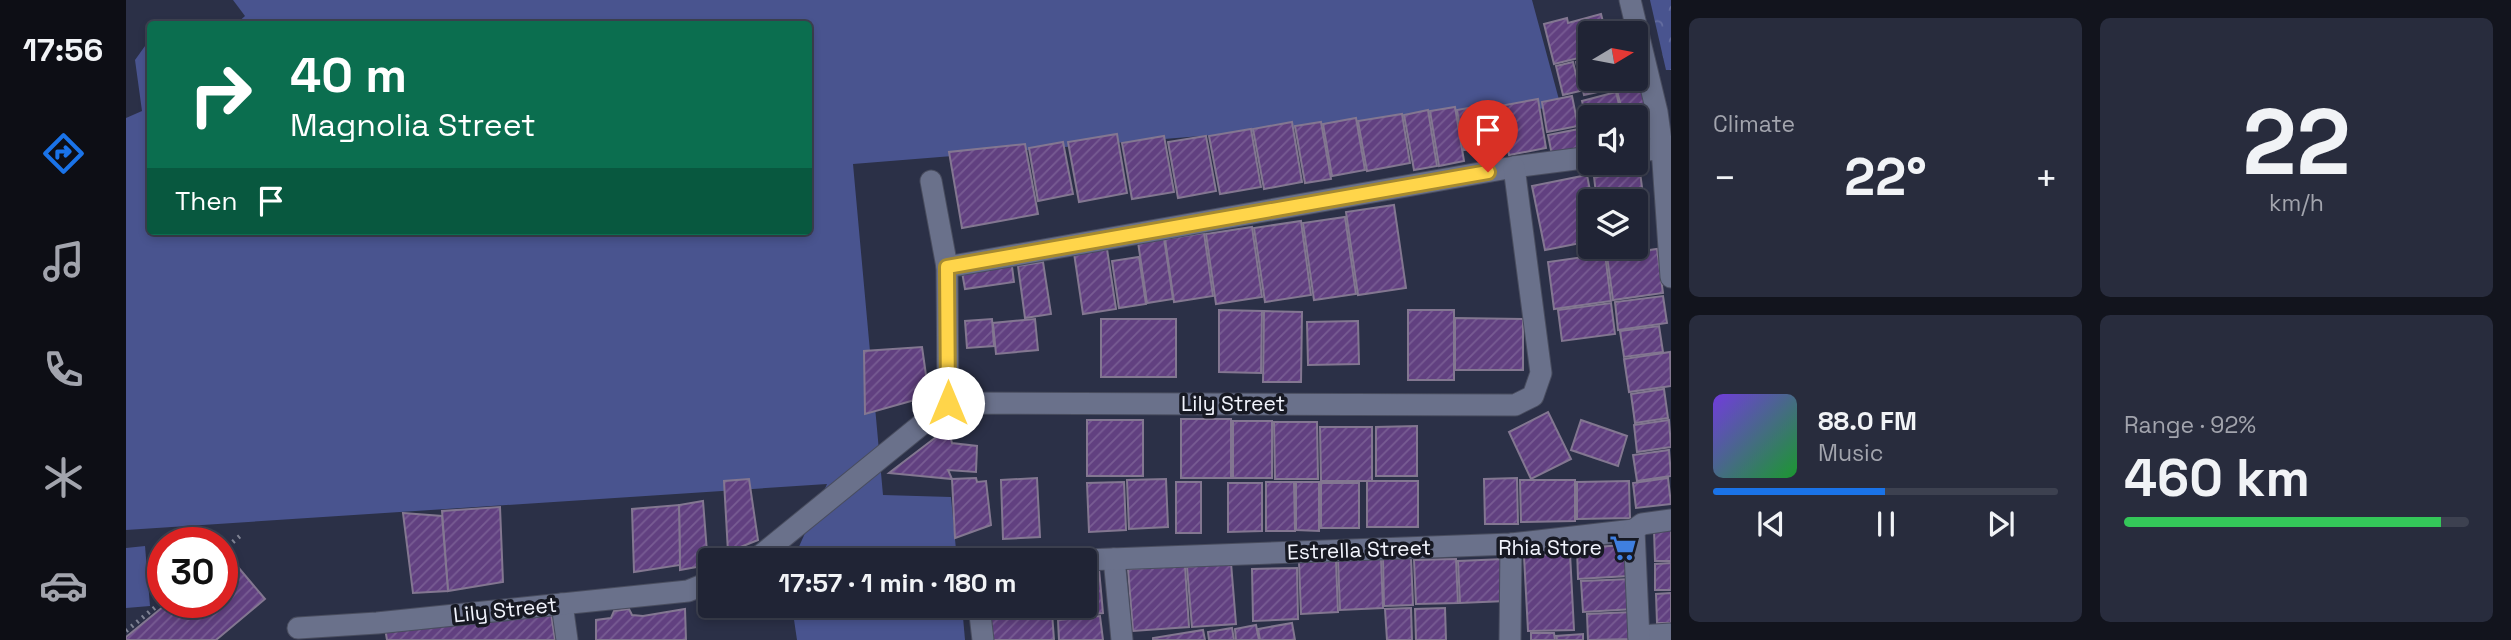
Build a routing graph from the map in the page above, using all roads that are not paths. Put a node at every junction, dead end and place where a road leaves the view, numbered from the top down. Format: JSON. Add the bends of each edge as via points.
{"nodes":[{"id":1,"x":1630,"y":0,"type":"edge"},
{"id":2,"x":1667,"y":148,"type":"edge"},
{"id":3,"x":1648,"y":150,"type":"edge"},
{"id":4,"x":1578,"y":159,"type":"edge"},
{"id":5,"x":1514,"y":167,"type":"junction"},
{"id":6,"x":931,"y":181,"type":"dead end"},
{"id":7,"x":947,"y":267,"type":"junction"},
{"id":8,"x":1671,"y":277,"type":"edge"},
{"id":9,"x":948,"y":403,"type":"junction"},
{"id":10,"x":1671,"y":520,"type":"edge"},
{"id":11,"x":1634,"y":530,"type":"junction"},
{"id":12,"x":1511,"y":544,"type":"junction"},
{"id":13,"x":770,"y":548,"type":"edge"},
{"id":14,"x":1114,"y":559,"type":"junction"},
{"id":15,"x":1097,"y":560,"type":"edge"},
{"id":16,"x":698,"y":587,"type":"edge"},
{"id":17,"x":562,"y":604,"type":"junction"},
{"id":18,"x":980,"y":618,"type":"edge"},
{"id":19,"x":298,"y":628,"type":"dead end"},
{"id":20,"x":378,"y":632,"type":"edge"},
{"id":21,"x":1671,"y":634,"type":"edge"},
{"id":22,"x":1639,"y":638,"type":"edge"},
{"id":23,"x":566,"y":640,"type":"edge"},
{"id":24,"x":983,"y":640,"type":"edge"},
{"id":25,"x":1122,"y":640,"type":"edge"},
{"id":26,"x":1510,"y":640,"type":"edge"}],
"edges":[{"from":1,"to":2,"type":"street"},
{"from":2,"to":3,"type":"street"},
{"from":2,"to":8,"type":"street"},
{"from":4,"to":5,"type":"street"},
{"from":5,"to":7,"type":"street"},
{"from":5,"to":9,"type":"street","name":"Lily Street","via":[[1541,373],[1533,396],[1515,405]]},
{"from":6,"to":7,"type":"street"},
{"from":7,"to":9,"type":"street"},
{"from":9,"to":13,"type":"street"},
{"from":10,"to":11,"type":"street","name":"Estrella Street","via":[[1642,524]]},
{"from":11,"to":12,"type":"street","name":"Estrella Street"},
{"from":11,"to":22,"type":"street"},
{"from":12,"to":14,"type":"street","name":"Estrella Street"},
{"from":12,"to":26,"type":"street"},
{"from":14,"to":15,"type":"street","name":"Estrella Street"},
{"from":14,"to":25,"type":"street"},
{"from":16,"to":17,"type":"street","name":"Lily Street"},
{"from":17,"to":20,"type":"street","name":"Lily Street"},
{"from":17,"to":23,"type":"street"},
{"from":18,"to":24,"type":"street"},
{"from":19,"to":20,"type":"street","name":"Lily Street"},
{"from":21,"to":22,"type":"street"}]}
